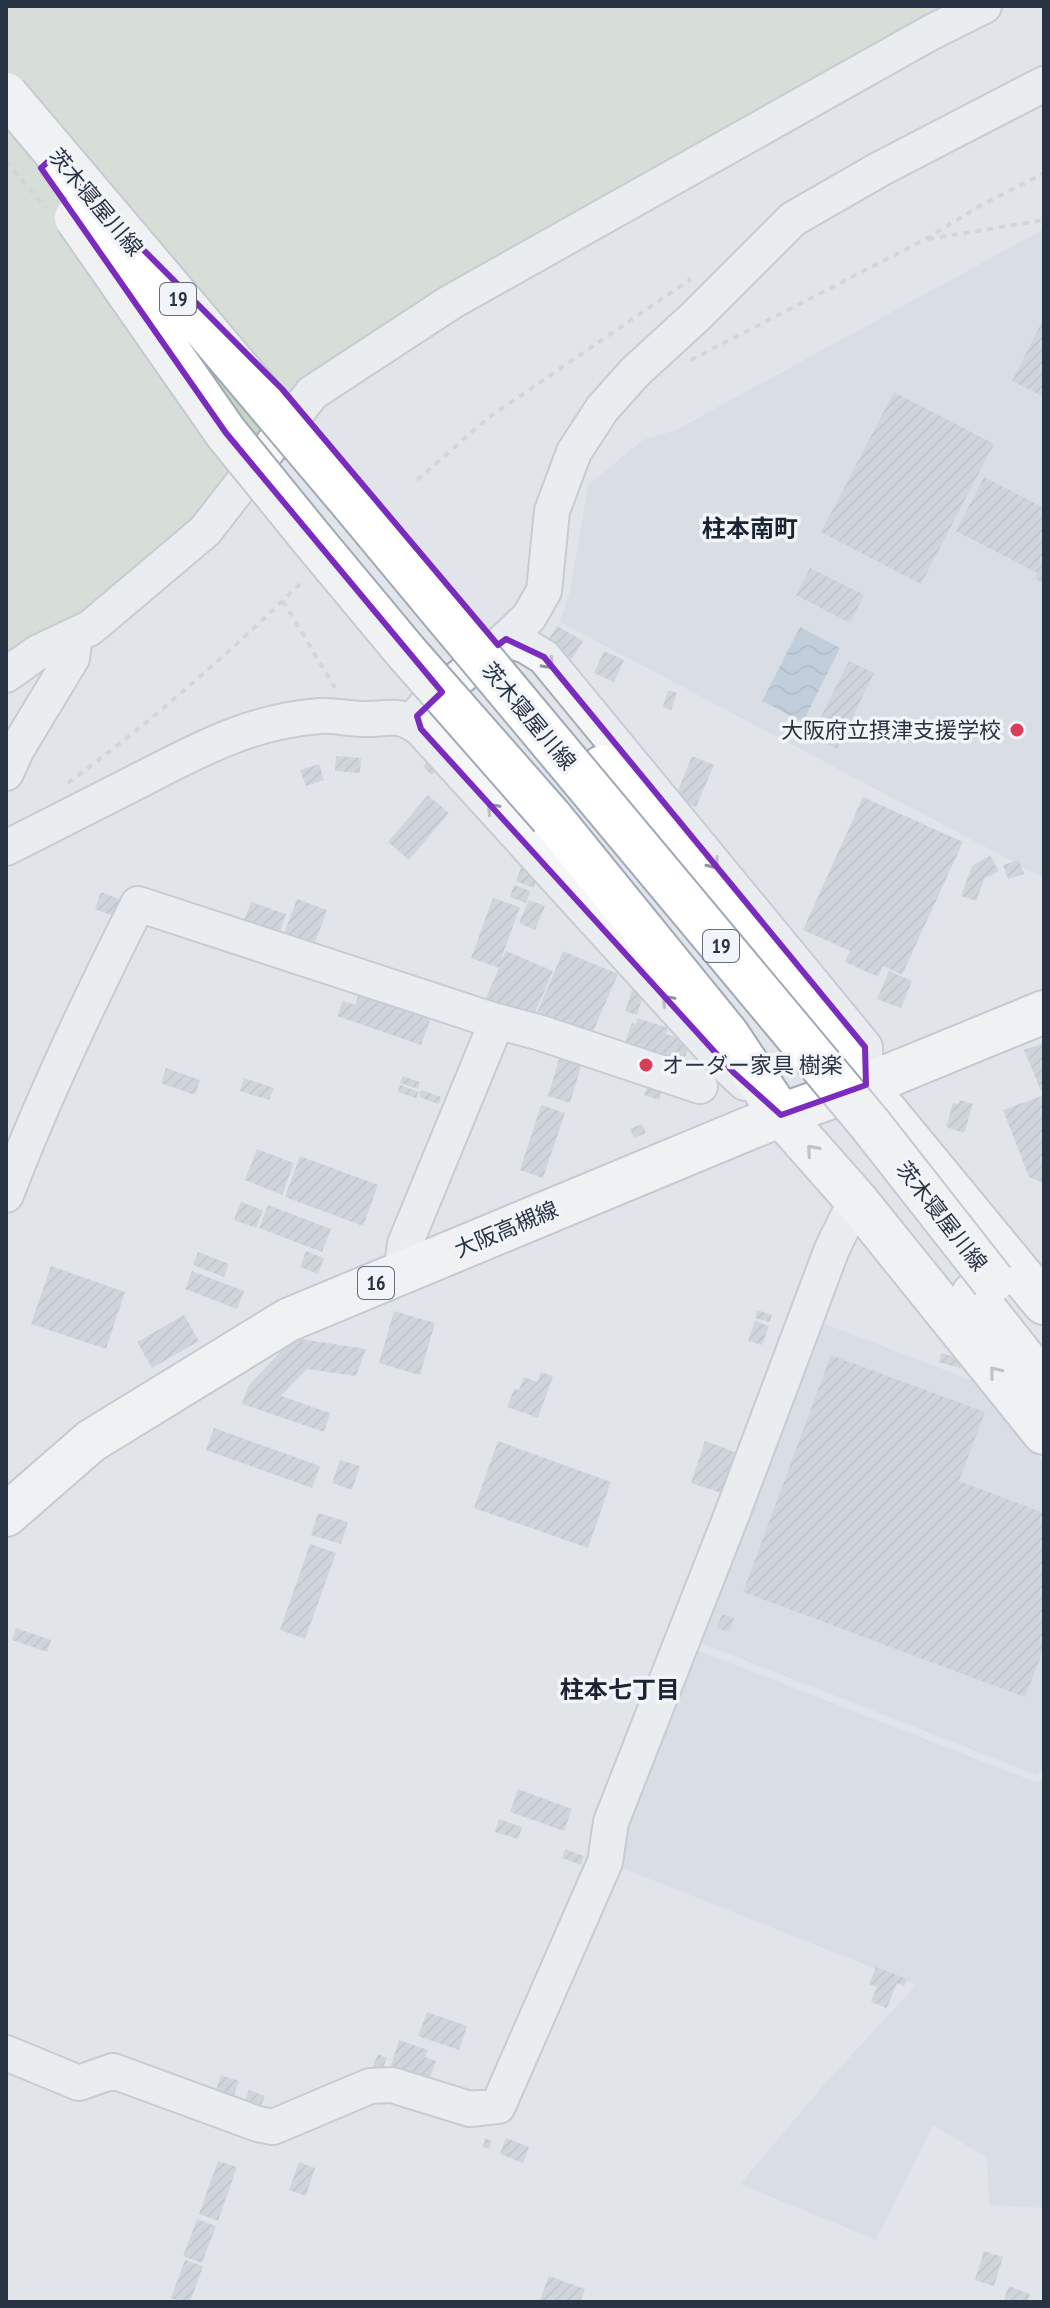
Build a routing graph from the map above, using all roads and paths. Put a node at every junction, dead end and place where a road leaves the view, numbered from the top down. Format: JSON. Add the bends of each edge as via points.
{"nodes":[{"id":1,"x":984,"y":6,"type":"edge"},
{"id":2,"x":1044,"y":84,"type":"edge"},
{"id":3,"x":6,"y":94,"type":"edge"},
{"id":4,"x":6,"y":134,"type":"edge"},
{"id":5,"x":1044,"y":173,"type":"edge"},
{"id":6,"x":87,"y":211,"type":"junction"},
{"id":7,"x":1044,"y":220,"type":"edge"},
{"id":8,"x":924,"y":240,"type":"junction"},
{"id":9,"x":702,"y":273,"type":"dead end"},
{"id":10,"x":689,"y":362,"type":"dead end"},
{"id":11,"x":417,"y":480,"type":"dead end"},
{"id":12,"x":334,"y":526,"type":"junction"},
{"id":13,"x":283,"y":601,"type":"junction"},
{"id":14,"x":434,"y":625,"type":"junction"},
{"id":15,"x":75,"y":635,"type":"junction"},
{"id":16,"x":506,"y":639,"type":"junction"},
{"id":17,"x":6,"y":675,"type":"edge"},
{"id":18,"x":352,"y":718,"type":"junction"},
{"id":19,"x":421,"y":729,"type":"junction"},
{"id":20,"x":6,"y":773,"type":"edge"},
{"id":21,"x":63,"y":787,"type":"dead end"},
{"id":22,"x":6,"y":848,"type":"edge"},
{"id":23,"x":1044,"y":1012,"type":"edge"},
{"id":24,"x":497,"y":1021,"type":"junction"},
{"id":25,"x":866,"y":1085,"type":"junction"},
{"id":26,"x":700,"y":1086,"type":"dead end"},
{"id":27,"x":781,"y":1115,"type":"junction"},
{"id":28,"x":6,"y":1195,"type":"edge"},
{"id":29,"x":856,"y":1200,"type":"junction"},
{"id":30,"x":401,"y":1273,"type":"junction"},
{"id":31,"x":983,"y":1287,"type":"junction"},
{"id":32,"x":1044,"y":1303,"type":"edge"},
{"id":33,"x":1044,"y":1345,"type":"edge"},
{"id":34,"x":1044,"y":1384,"type":"edge"},
{"id":35,"x":1044,"y":1433,"type":"edge"},
{"id":36,"x":6,"y":1515,"type":"edge"},
{"id":37,"x":6,"y":2053,"type":"edge"}],
"edges":[{"from":1,"to":15,"type":"street","via":[[451,302],[312,393],[205,531]]},
{"from":2,"to":16,"type":"street","via":[[793,219],[635,372],[574,452],[552,511],[544,591],[529,617]]},
{"from":3,"to":6,"type":"main road","name":"茨木寝屋川線","number":"19","bridge":true},
{"from":4,"to":6,"type":"main road","name":"茨木寝屋川線","number":"19"},
{"from":5,"to":8,"type":"path"},
{"from":6,"to":12,"type":"main road","name":"茨木寝屋川線","number":"19","bridge":true},
{"from":7,"to":8,"type":"path"},
{"from":8,"to":10,"type":"path"},
{"from":9,"to":11,"type":"path","via":[[488,418]]},
{"from":12,"to":13,"type":"path"},
{"from":12,"to":14,"type":"main road"},
{"from":12,"to":14,"type":"main road"},
{"from":13,"to":18,"type":"path"},
{"from":13,"to":21,"type":"path","via":[[187,689]]},
{"from":14,"to":25,"type":"main road","via":[[602,767]]},
{"from":14,"to":27,"type":"main road","bridge":true,"via":[[551,817],[728,1035]]},
{"from":14,"to":31,"type":"main road","name":"茨木寝屋川線","number":"19"},
{"from":15,"to":17,"type":"street"},
{"from":15,"to":20,"type":"street","via":[[72,658]]},
{"from":16,"to":19,"type":"street","via":[[425,706],[417,716]]},
{"from":16,"to":25,"type":"street","one_way":true,"via":[[544,657],[865,1047]]},
{"from":18,"to":19,"type":"street","via":[[399,717]]},
{"from":18,"to":22,"type":"street","via":[[297,719],[216,741]]},
{"from":27,"to":19,"type":"street","one_way":true,"via":[[733,1072]]},
{"from":23,"to":25,"type":"main road","name":"大阪高槻線","number":"16"},
{"from":24,"to":26,"type":"street"},
{"from":24,"to":28,"type":"street","via":[[138,904],[53,1080]]},
{"from":24,"to":30,"type":"street","via":[[405,1244]]},
{"from":25,"to":27,"type":"main road","name":"大阪高槻線","number":"16"},
{"from":25,"to":32,"type":"main road"},
{"from":29,"to":27,"type":"main road","one_way":true},
{"from":27,"to":30,"type":"main road","name":"大阪高槻線","number":"16"},
{"from":35,"to":29,"type":"main road","one_way":true},
{"from":29,"to":37,"type":"street","via":[[832,1249],[611,1822],[605,1862],[498,2106],[470,2109],[392,2085],[370,2086],[273,2127],[113,2071],[79,2083]]},
{"from":30,"to":36,"type":"main road","name":"大阪高槻線","number":"16","via":[[288,1320],[91,1441]]},
{"from":31,"to":33,"type":"main road","name":"茨木寝屋川線","number":"19"},
{"from":31,"to":34,"type":"main road","name":"茨木寝屋川線","number":"19"}]}
